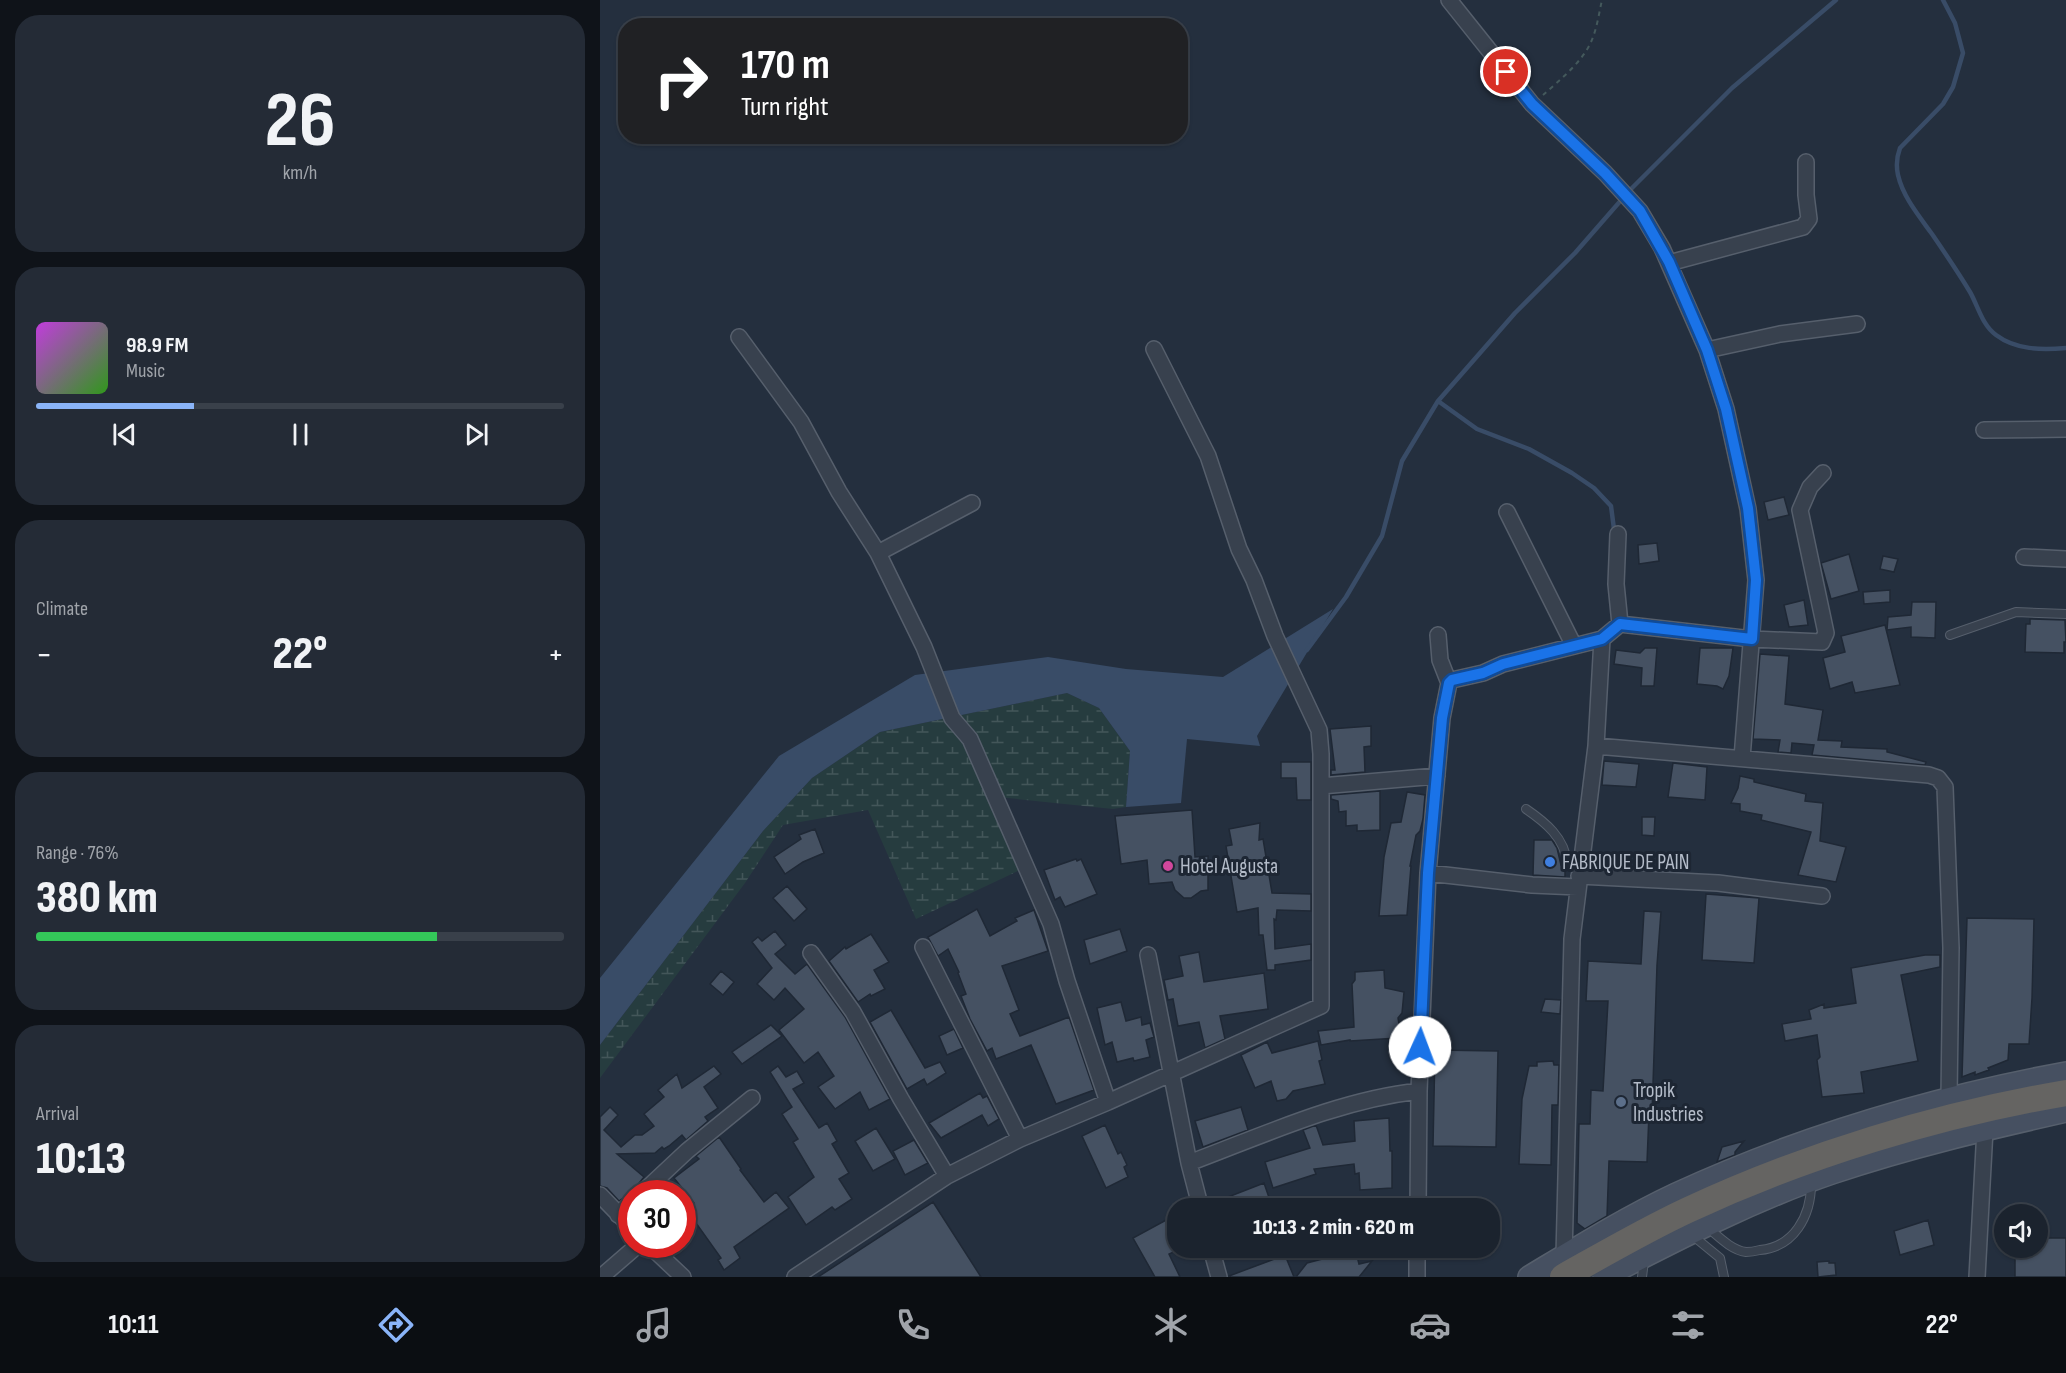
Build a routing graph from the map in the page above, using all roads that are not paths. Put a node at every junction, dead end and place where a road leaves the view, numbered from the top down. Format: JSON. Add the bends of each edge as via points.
{"nodes":[{"id":1,"x":1449,"y":0,"type":"edge"},
{"id":2,"x":1806,"y":162,"type":"dead end"},
{"id":3,"x":1669,"y":262,"type":"junction"},
{"id":4,"x":1857,"y":324,"type":"dead end"},
{"id":5,"x":739,"y":337,"type":"dead end"},
{"id":6,"x":1154,"y":349,"type":"dead end"},
{"id":7,"x":1707,"y":350,"type":"junction"},
{"id":8,"x":2066,"y":429,"type":"edge"},
{"id":9,"x":1984,"y":430,"type":"dead end"},
{"id":10,"x":1823,"y":472,"type":"dead end"},
{"id":11,"x":972,"y":503,"type":"dead end"},
{"id":12,"x":1507,"y":512,"type":"dead end"},
{"id":13,"x":1618,"y":534,"type":"dead end"},
{"id":14,"x":878,"y":553,"type":"junction"},
{"id":15,"x":2024,"y":557,"type":"dead end"},
{"id":16,"x":2066,"y":559,"type":"edge"},
{"id":17,"x":2066,"y":614,"type":"edge"},
{"id":18,"x":1620,"y":624,"type":"junction"},
{"id":19,"x":1438,"y":635,"type":"dead end"},
{"id":20,"x":1950,"y":635,"type":"dead end"},
{"id":21,"x":1602,"y":639,"type":"junction"},
{"id":22,"x":1752,"y":639,"type":"junction"},
{"id":23,"x":1574,"y":646,"type":"junction"},
{"id":24,"x":1449,"y":683,"type":"junction"},
{"id":25,"x":1596,"y":746,"type":"junction"},
{"id":26,"x":1742,"y":758,"type":"junction"},
{"id":27,"x":1437,"y":776,"type":"junction"},
{"id":28,"x":1321,"y":786,"type":"junction"},
{"id":29,"x":1526,"y":809,"type":"dead end"},
{"id":30,"x":1428,"y":873,"type":"junction"},
{"id":31,"x":1579,"y":877,"type":"junction"},
{"id":32,"x":1822,"y":896,"type":"dead end"},
{"id":33,"x":923,"y":947,"type":"dead end"},
{"id":34,"x":811,"y":954,"type":"dead end"},
{"id":35,"x":1148,"y":955,"type":"dead end"},
{"id":36,"x":2066,"y":1073,"type":"edge"},
{"id":37,"x":1172,"y":1074,"type":"junction"},
{"id":38,"x":1419,"y":1091,"type":"junction"},
{"id":39,"x":2066,"y":1093,"type":"edge"},
{"id":40,"x":752,"y":1098,"type":"dead end"},
{"id":41,"x":1949,"y":1098,"type":"junction"},
{"id":42,"x":1108,"y":1102,"type":"junction"},
{"id":43,"x":2066,"y":1112,"type":"edge"},
{"id":44,"x":1985,"y":1129,"type":"junction"},
{"id":45,"x":1020,"y":1139,"type":"junction"},
{"id":46,"x":1189,"y":1163,"type":"junction"},
{"id":47,"x":947,"y":1176,"type":"junction"},
{"id":48,"x":656,"y":1180,"type":"edge"},
{"id":49,"x":1811,"y":1181,"type":"junction"},
{"id":50,"x":600,"y":1196,"type":"edge"},
{"id":51,"x":1198,"y":1198,"type":"edge"},
{"id":52,"x":1418,"y":1198,"type":"edge"},
{"id":53,"x":618,"y":1215,"type":"edge"},
{"id":54,"x":1698,"y":1230,"type":"junction"},
{"id":55,"x":623,"y":1258,"type":"edge"},
{"id":56,"x":663,"y":1258,"type":"edge"},
{"id":57,"x":1214,"y":1258,"type":"edge"},
{"id":58,"x":1418,"y":1258,"type":"edge"},
{"id":59,"x":1563,"y":1266,"type":"edge"},
{"id":60,"x":1643,"y":1267,"type":"edge"},
{"id":61,"x":601,"y":1277,"type":"edge"},
{"id":62,"x":683,"y":1277,"type":"edge"},
{"id":63,"x":795,"y":1277,"type":"edge"},
{"id":64,"x":1219,"y":1277,"type":"edge"},
{"id":65,"x":1417,"y":1277,"type":"edge"},
{"id":66,"x":1529,"y":1277,"type":"edge"},
{"id":67,"x":1604,"y":1277,"type":"edge"},
{"id":68,"x":1724,"y":1277,"type":"edge"},
{"id":69,"x":1977,"y":1277,"type":"edge"}],
"edges":[{"from":1,"to":3,"type":"street","via":[[1532,104],[1640,211]]},
{"from":2,"to":3,"type":"street","via":[[1809,219],[1803,227]]},
{"from":3,"to":7,"type":"street"},
{"from":4,"to":7,"type":"street","via":[[1780,334]]},
{"from":5,"to":14,"type":"street","via":[[801,422]]},
{"from":6,"to":28,"type":"street","via":[[1208,456],[1239,549],[1319,730]]},
{"from":7,"to":22,"type":"street","via":[[1726,409],[1748,508],[1756,580]]},
{"from":8,"to":9,"type":"street"},
{"from":10,"to":22,"type":"street","via":[[1810,487],[1800,510],[1825,638],[1822,642]]},
{"from":11,"to":14,"type":"street"},
{"from":12,"to":23,"type":"street"},
{"from":13,"to":18,"type":"street","via":[[1616,584]]},
{"from":14,"to":42,"type":"street","via":[[924,647],[952,718],[969,739],[1051,924]]},
{"from":15,"to":16,"type":"street"},
{"from":17,"to":20,"type":"lane","via":[[2016,612]]},
{"from":18,"to":21,"type":"street"},
{"from":18,"to":22,"type":"street"},
{"from":19,"to":24,"type":"street","via":[[1440,660]]},
{"from":21,"to":23,"type":"street"},
{"from":21,"to":25,"type":"street"},
{"from":22,"to":26,"type":"street"},
{"from":23,"to":24,"type":"street"},
{"from":24,"to":27,"type":"street"},
{"from":25,"to":26,"type":"street"},
{"from":25,"to":31,"type":"street"},
{"from":26,"to":41,"type":"street","via":[[1929,775],[1945,787],[1951,948]]},
{"from":27,"to":28,"type":"street"},
{"from":27,"to":30,"type":"street"},
{"from":28,"to":37,"type":"street","via":[[1321,1006]]},
{"from":29,"to":31,"type":"lane","via":[[1549,825],[1567,863]]},
{"from":30,"to":31,"type":"street","via":[[1532,885]]},
{"from":30,"to":38,"type":"street"},
{"from":31,"to":32,"type":"street","via":[[1718,883]]},
{"from":31,"to":59,"type":"street","via":[[1572,939]]},
{"from":33,"to":45,"type":"street"},
{"from":34,"to":47,"type":"street","via":[[853,1012]]},
{"from":35,"to":37,"type":"street"},
{"from":36,"to":41,"type":"main road"},
{"from":37,"to":42,"type":"street"},
{"from":37,"to":46,"type":"street"},
{"from":38,"to":46,"type":"street","via":[[1347,1104]]},
{"from":38,"to":52,"type":"street"},
{"from":39,"to":59,"type":"highway","via":[[1947,1118],[1852,1146],[1769,1177]]},
{"from":40,"to":48,"type":"street"},
{"from":41,"to":59,"type":"main road","via":[[1842,1129],[1674,1195],[1595,1236]]},
{"from":42,"to":45,"type":"street"},
{"from":43,"to":44,"type":"main road"},
{"from":44,"to":49,"type":"main road"},
{"from":44,"to":69,"type":"street"},
{"from":45,"to":47,"type":"street"},
{"from":46,"to":51,"type":"street"},
{"from":47,"to":63,"type":"street"},
{"from":49,"to":54,"type":"main road"},
{"from":49,"to":54,"type":"lane","via":[[1811,1198],[1802,1222],[1790,1239],[1778,1246],[1746,1252]]},
{"from":50,"to":53,"type":"street"},
{"from":54,"to":60,"type":"main road"},
{"from":54,"to":68,"type":"lane","via":[[1720,1258]]},
{"from":55,"to":61,"type":"street"},
{"from":56,"to":62,"type":"street"},
{"from":57,"to":64,"type":"street"},
{"from":58,"to":65,"type":"street"},
{"from":59,"to":66,"type":"main road"},
{"from":60,"to":67,"type":"main road"}]}
